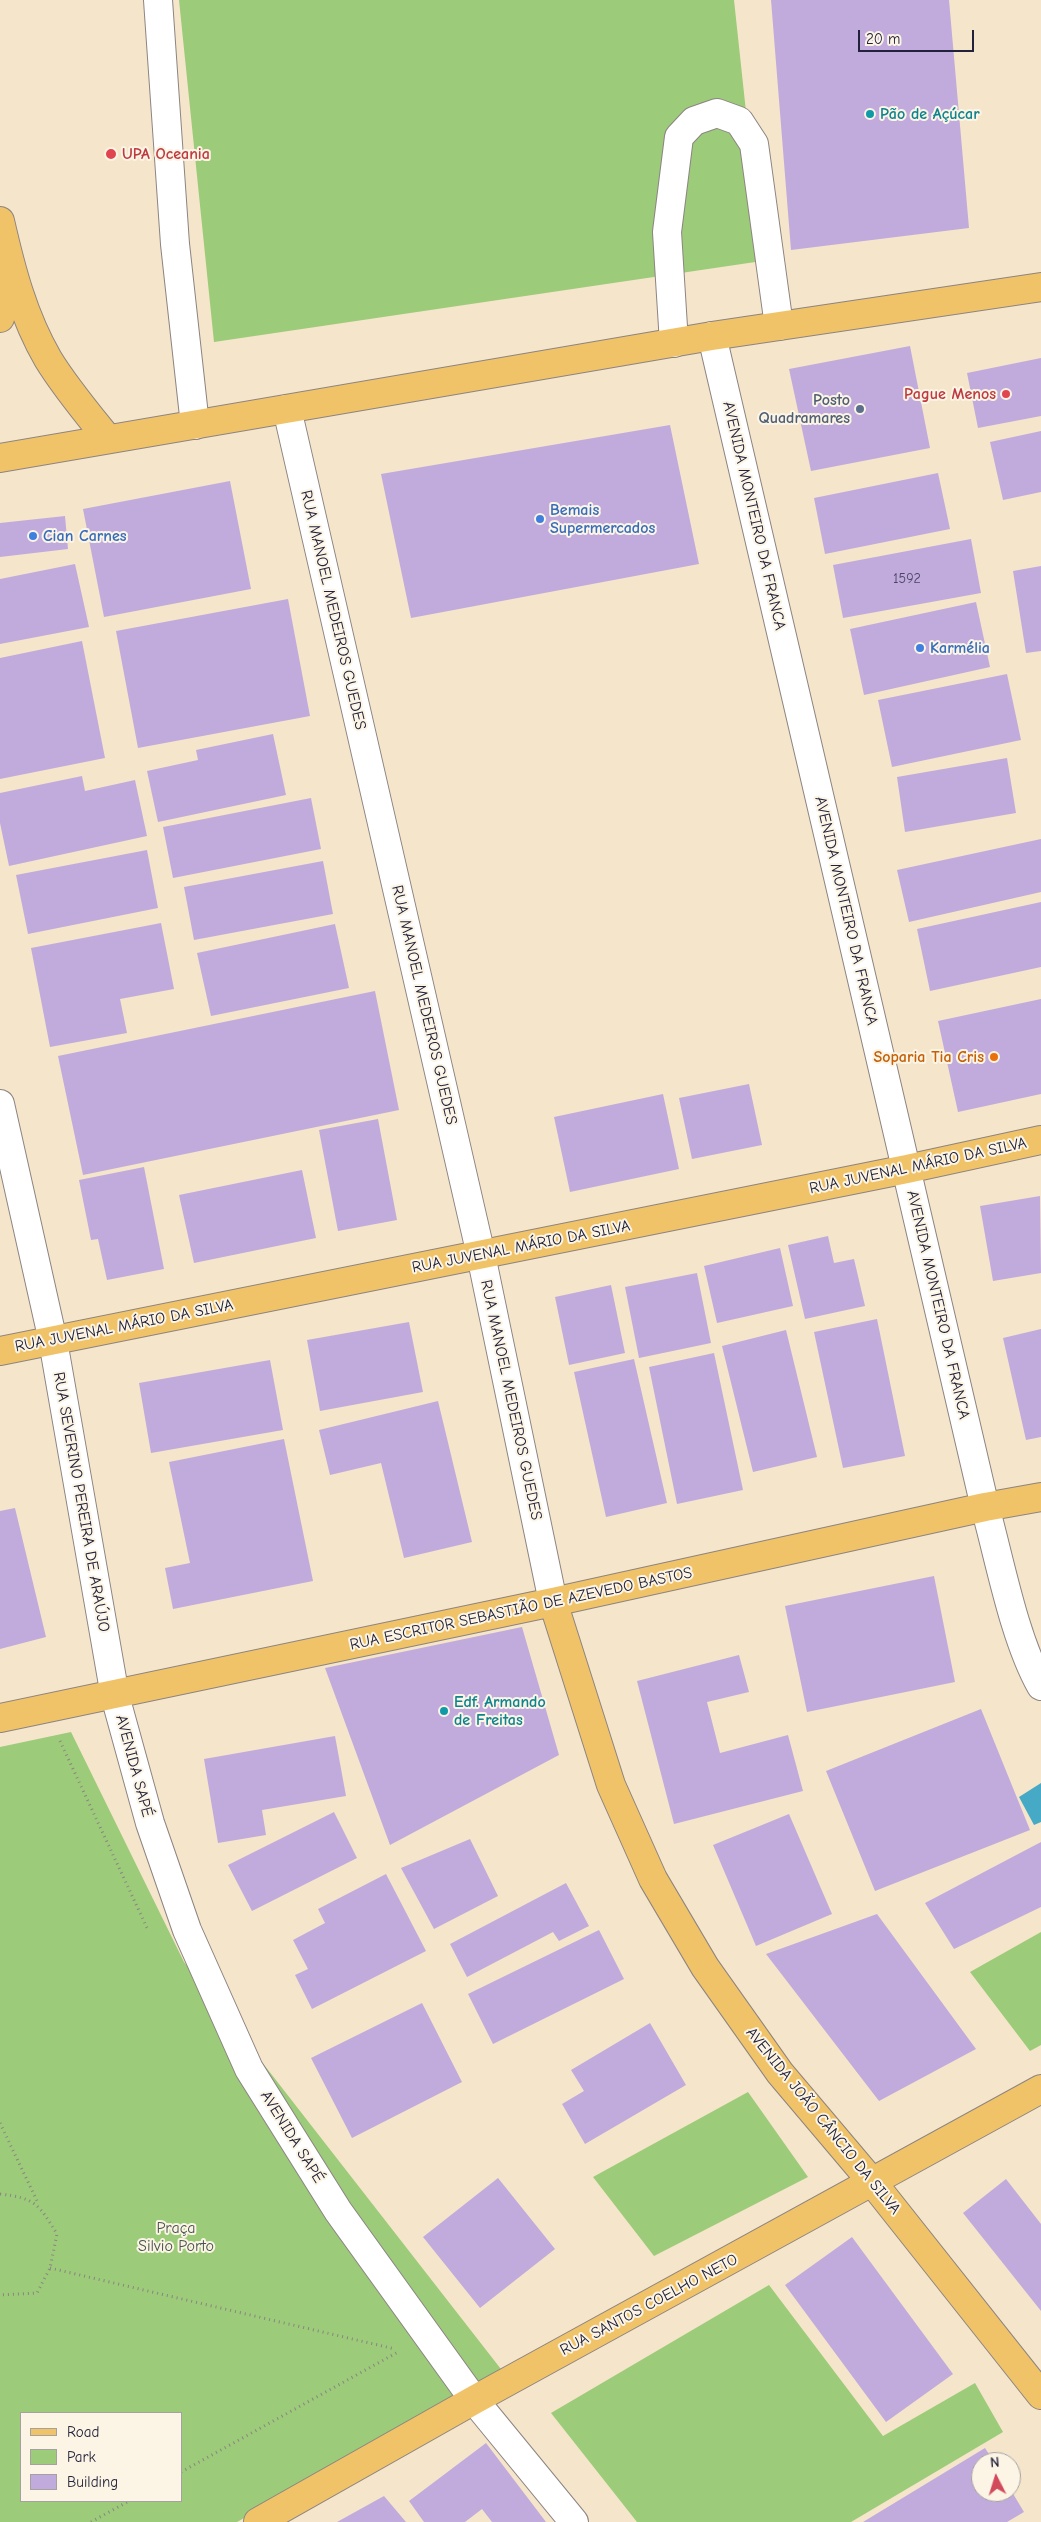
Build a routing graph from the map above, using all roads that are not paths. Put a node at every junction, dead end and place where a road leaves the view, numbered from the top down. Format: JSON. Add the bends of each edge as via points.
{"nodes":[{"id":1,"x":158,"y":0,"type":"edge"},
{"id":2,"x":0,"y":221,"type":"edge"},
{"id":3,"x":13,"y":277,"type":"junction"},
{"id":4,"x":1041,"y":287,"type":"edge"},
{"id":5,"x":0,"y":318,"type":"edge"},
{"id":6,"x":779,"y":326,"type":"junction"},
{"id":7,"x":712,"y":336,"type":"junction"},
{"id":8,"x":674,"y":343,"type":"junction"},
{"id":9,"x":287,"y":409,"type":"junction"},
{"id":10,"x":195,"y":425,"type":"junction"},
{"id":11,"x":108,"y":439,"type":"junction"},
{"id":12,"x":0,"y":458,"type":"edge"},
{"id":13,"x":0,"y":1104,"type":"edge"},
{"id":14,"x":1041,"y":1140,"type":"edge"},
{"id":15,"x":906,"y":1170,"type":"junction"},
{"id":16,"x":481,"y":1255,"type":"junction"},
{"id":17,"x":54,"y":1340,"type":"junction"},
{"id":18,"x":0,"y":1351,"type":"edge"},
{"id":19,"x":1041,"y":1497,"type":"edge"},
{"id":20,"x":985,"y":1507,"type":"junction"},
{"id":21,"x":553,"y":1602,"type":"junction"},
{"id":22,"x":1041,"y":1686,"type":"edge"},
{"id":23,"x":115,"y":1696,"type":"junction"},
{"id":24,"x":0,"y":1718,"type":"edge"},
{"id":25,"x":1041,"y":2089,"type":"edge"},
{"id":26,"x":873,"y":2184,"type":"junction"},
{"id":27,"x":1041,"y":2395,"type":"edge"},
{"id":28,"x":474,"y":2400,"type":"junction"},
{"id":29,"x":258,"y":2522,"type":"edge"},
{"id":30,"x":574,"y":2522,"type":"edge"}],
"edges":[{"from":1,"to":10,"type":"street","via":[[174,244]]},
{"from":2,"to":3,"type":"main road"},
{"from":3,"to":5,"type":"main road"},
{"from":3,"to":11,"type":"main road","via":[[48,358]]},
{"from":4,"to":6,"type":"main road"},
{"from":6,"to":7,"type":"main road"},
{"from":6,"to":8,"type":"street","via":[[754,144],[739,121],[717,113],[694,120],[679,137],[667,232]]},
{"from":7,"to":8,"type":"main road"},
{"from":7,"to":15,"type":"street","name":"AVENIDA MONTEIRO DA FRANCA"},
{"from":8,"to":9,"type":"main road"},
{"from":9,"to":10,"type":"main road"},
{"from":9,"to":16,"type":"street","name":"RUA MANOEL MEDEIROS GUEDES"},
{"from":10,"to":11,"type":"main road"},
{"from":11,"to":12,"type":"main road"},
{"from":13,"to":17,"type":"street","name":"RUA SEVERINO PEREIRA DE ARAÚJO"},
{"from":14,"to":15,"type":"main road","name":"RUA JUVENAL MÁRIO DA SILVA"},
{"from":15,"to":16,"type":"main road","name":"RUA JUVENAL MÁRIO DA SILVA"},
{"from":15,"to":20,"type":"street","name":"AVENIDA MONTEIRO DA FRANCA"},
{"from":16,"to":17,"type":"main road","name":"RUA JUVENAL MÁRIO DA SILVA"},
{"from":16,"to":21,"type":"street","name":"RUA MANOEL MEDEIROS GUEDES"},
{"from":17,"to":18,"type":"main road","name":"RUA JUVENAL MÁRIO DA SILVA"},
{"from":17,"to":23,"type":"street","name":"RUA SEVERINO PEREIRA DE ARAÚJO"},
{"from":19,"to":20,"type":"main road","name":"RUA ESCRITOR SEBASTIÃO DE AZEVEDO BASTOS"},
{"from":20,"to":21,"type":"main road","name":"RUA ESCRITOR SEBASTIÃO DE AZEVEDO BASTOS"},
{"from":20,"to":22,"type":"street","name":"AVENIDA MONTEIRO DA FRANCA","via":[[1016,1620]]},
{"from":21,"to":23,"type":"main road","name":"RUA ESCRITOR SEBASTIÃO DE AZEVEDO BASTOS"},
{"from":21,"to":26,"type":"main road","name":"AVENIDA JOÃO CÂNCIO DA SILVA","via":[[611,1785],[653,1879],[705,1967],[774,2064]]},
{"from":23,"to":24,"type":"main road","name":"RUA ESCRITOR SEBASTIÃO DE AZEVEDO BASTOS"},
{"from":23,"to":28,"type":"street","name":"AVENIDA SAPÉ","via":[[150,1822],[184,1921],[250,2069],[338,2211]]},
{"from":25,"to":26,"type":"main road","name":"RUA SANTOS COELHO NETO"},
{"from":26,"to":27,"type":"main road","name":"AVENIDA JOÃO CÂNCIO DA SILVA"},
{"from":26,"to":28,"type":"main road","name":"RUA SANTOS COELHO NETO"},
{"from":28,"to":29,"type":"main road","name":"RUA SANTOS COELHO NETO"},
{"from":28,"to":30,"type":"street","name":"AVENIDA SAPÉ"}]}
